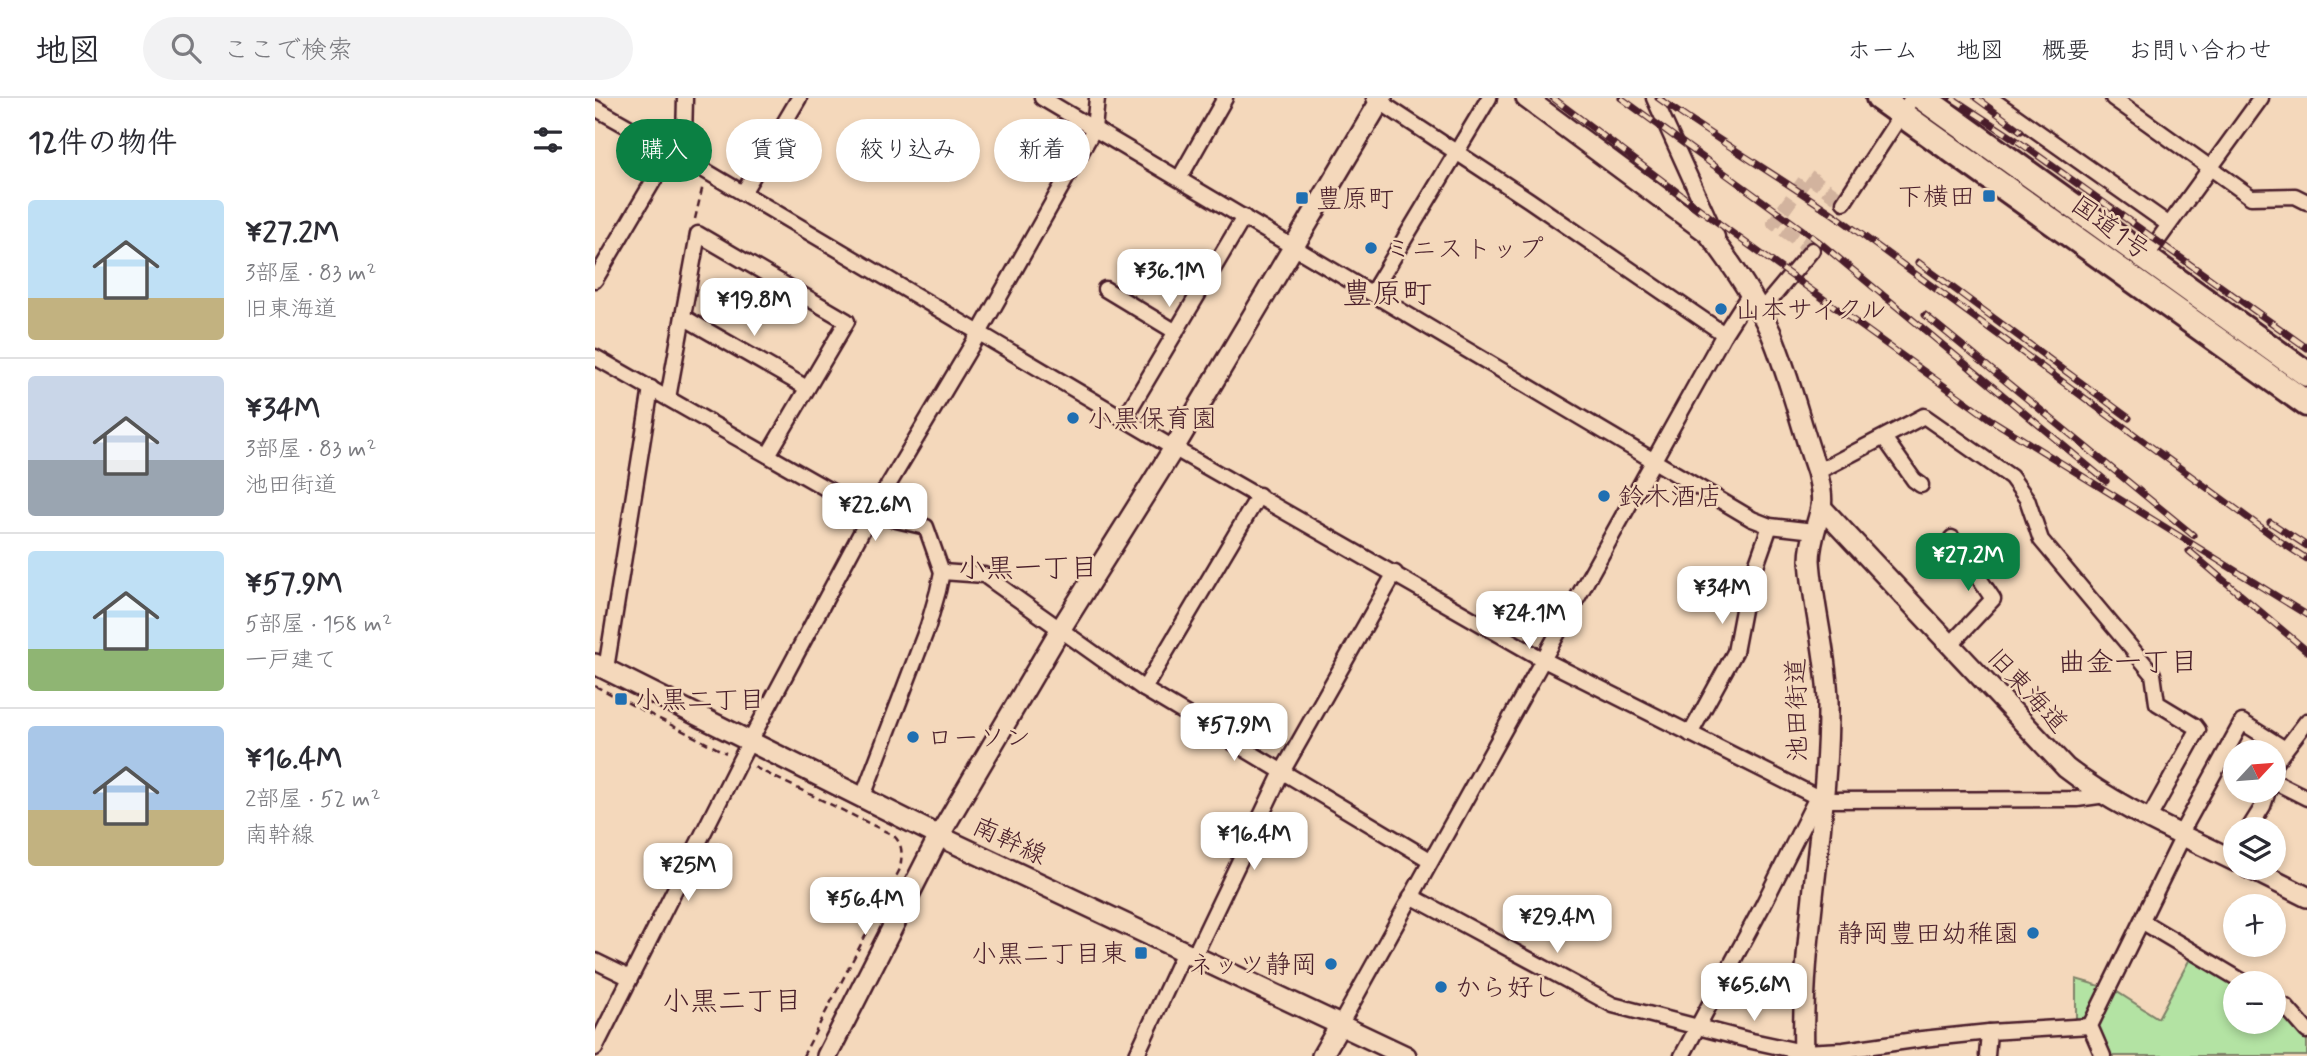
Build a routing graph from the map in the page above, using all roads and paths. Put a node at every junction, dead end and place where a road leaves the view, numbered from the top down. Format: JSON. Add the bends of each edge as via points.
{"nodes":[{"id":1,"x":684,"y":98,"type":"edge"},
{"id":2,"x":799,"y":98,"type":"edge"},
{"id":3,"x":1042,"y":98,"type":"edge"},
{"id":4,"x":1097,"y":98,"type":"edge"},
{"id":5,"x":1225,"y":98,"type":"edge"},
{"id":6,"x":1489,"y":98,"type":"edge"},
{"id":7,"x":1526,"y":98,"type":"edge"},
{"id":8,"x":1654,"y":98,"type":"edge"},
{"id":9,"x":1879,"y":98,"type":"edge"},
{"id":10,"x":1923,"y":98,"type":"edge"},
{"id":11,"x":1990,"y":98,"type":"edge"},
{"id":12,"x":2113,"y":98,"type":"edge"},
{"id":13,"x":2260,"y":98,"type":"edge"},
{"id":14,"x":1379,"y":99,"type":"edge"},
{"id":15,"x":1907,"y":106,"type":"edge"},
{"id":16,"x":595,"y":108,"type":"edge"},
{"id":17,"x":684,"y":119,"type":"edge"},
{"id":18,"x":616,"y":120,"type":"edge"},
{"id":19,"x":1094,"y":129,"type":"junction"},
{"id":20,"x":1456,"y":152,"type":"junction"},
{"id":21,"x":2210,"y":167,"type":"junction"},
{"id":22,"x":712,"y":175,"type":"edge"},
{"id":23,"x":1179,"y":179,"type":"junction"},
{"id":24,"x":656,"y":182,"type":"edge"},
{"id":25,"x":704,"y":182,"type":"edge"},
{"id":26,"x":743,"y":193,"type":"junction"},
{"id":27,"x":1844,"y":202,"type":"dead end"},
{"id":28,"x":2307,"y":202,"type":"edge"},
{"id":29,"x":1244,"y":217,"type":"junction"},
{"id":30,"x":2168,"y":224,"type":"junction"},
{"id":31,"x":698,"y":234,"type":"junction"},
{"id":32,"x":1294,"y":246,"type":"junction"},
{"id":33,"x":1811,"y":250,"type":"dead end"},
{"id":34,"x":1727,"y":258,"type":"junction"},
{"id":35,"x":2145,"y":258,"type":"junction"},
{"id":36,"x":595,"y":280,"type":"edge"},
{"id":37,"x":1105,"y":289,"type":"dead end"},
{"id":38,"x":1372,"y":293,"type":"junction"},
{"id":39,"x":1749,"y":295,"type":"junction"},
{"id":40,"x":1760,"y":312,"type":"junction"},
{"id":41,"x":683,"y":317,"type":"junction"},
{"id":42,"x":979,"y":332,"type":"junction"},
{"id":43,"x":1176,"y":332,"type":"junction"},
{"id":44,"x":1724,"y":334,"type":"junction"},
{"id":45,"x":595,"y":357,"type":"edge"},
{"id":46,"x":2307,"y":374,"type":"edge"},
{"id":47,"x":651,"y":388,"type":"junction"},
{"id":48,"x":807,"y":388,"type":"junction"},
{"id":49,"x":668,"y":398,"type":"junction"},
{"id":50,"x":2307,"y":404,"type":"edge"},
{"id":51,"x":1124,"y":419,"type":"junction"},
{"id":52,"x":1885,"y":439,"type":"junction"},
{"id":53,"x":1174,"y":448,"type":"junction"},
{"id":54,"x":768,"y":455,"type":"junction"},
{"id":55,"x":1655,"y":460,"type":"junction"},
{"id":56,"x":1817,"y":472,"type":"junction"},
{"id":57,"x":1921,"y":485,"type":"dead end"},
{"id":58,"x":1259,"y":495,"type":"junction"},
{"id":59,"x":1821,"y":507,"type":"junction"},
{"id":60,"x":870,"y":513,"type":"junction"},
{"id":61,"x":1770,"y":526,"type":"junction"},
{"id":62,"x":1814,"y":531,"type":"junction"},
{"id":63,"x":1952,"y":538,"type":"dead end"},
{"id":64,"x":942,"y":572,"type":"junction"},
{"id":65,"x":1395,"y":573,"type":"junction"},
{"id":66,"x":1060,"y":630,"type":"junction"},
{"id":67,"x":1950,"y":645,"type":"junction"},
{"id":68,"x":1544,"y":660,"type":"junction"},
{"id":69,"x":601,"y":666,"type":"edge"},
{"id":70,"x":595,"y":686,"type":"edge"},
{"id":71,"x":1143,"y":689,"type":"junction"},
{"id":72,"x":2307,"y":721,"type":"edge"},
{"id":73,"x":1690,"y":734,"type":"junction"},
{"id":74,"x":2232,"y":740,"type":"edge"},
{"id":75,"x":2271,"y":740,"type":"edge"},
{"id":76,"x":750,"y":742,"type":"junction"},
{"id":77,"x":2286,"y":748,"type":"edge"},
{"id":78,"x":2223,"y":757,"type":"edge"},
{"id":79,"x":740,"y":760,"type":"junction"},
{"id":80,"x":1283,"y":772,"type":"junction"},
{"id":81,"x":2286,"y":788,"type":"edge"},
{"id":82,"x":2106,"y":795,"type":"junction"},
{"id":83,"x":1820,"y":798,"type":"junction"},
{"id":84,"x":2307,"y":798,"type":"edge"},
{"id":85,"x":862,"y":799,"type":"junction"},
{"id":86,"x":2149,"y":818,"type":"junction"},
{"id":87,"x":2181,"y":835,"type":"junction"},
{"id":88,"x":939,"y":836,"type":"junction"},
{"id":89,"x":2223,"y":853,"type":"edge"},
{"id":90,"x":1430,"y":860,"type":"junction"},
{"id":91,"x":2273,"y":880,"type":"edge"},
{"id":92,"x":1411,"y":896,"type":"junction"},
{"id":93,"x":2307,"y":897,"type":"edge"},
{"id":94,"x":2143,"y":922,"type":"junction"},
{"id":95,"x":1189,"y":954,"type":"junction"},
{"id":96,"x":595,"y":961,"type":"edge"},
{"id":97,"x":2225,"y":971,"type":"edge"},
{"id":98,"x":630,"y":978,"type":"junction"},
{"id":99,"x":2286,"y":1006,"type":"edge"},
{"id":100,"x":1340,"y":1025,"type":"junction"},
{"id":101,"x":2090,"y":1026,"type":"junction"},
{"id":102,"x":1697,"y":1027,"type":"junction"},
{"id":103,"x":2307,"y":1031,"type":"edge"},
{"id":104,"x":1989,"y":1032,"type":"junction"},
{"id":105,"x":595,"y":1048,"type":"edge"},
{"id":106,"x":1803,"y":1054,"type":"edge"},
{"id":107,"x":803,"y":1056,"type":"edge"},
{"id":108,"x":827,"y":1056,"type":"edge"},
{"id":109,"x":1136,"y":1056,"type":"edge"},
{"id":110,"x":1322,"y":1056,"type":"edge"},
{"id":111,"x":1406,"y":1056,"type":"edge"},
{"id":112,"x":1682,"y":1056,"type":"edge"},
{"id":113,"x":1987,"y":1056,"type":"edge"},
{"id":114,"x":2102,"y":1056,"type":"edge"}],
"edges":[{"from":1,"to":17,"type":"street"},
{"from":2,"to":26,"type":"street"},
{"from":3,"to":19,"type":"street"},
{"from":4,"to":19,"type":"street"},
{"from":5,"to":23,"type":"street"},
{"from":6,"to":20,"type":"street"},
{"from":7,"to":34,"type":"street","name":"池田街道","via":[[1696,223]]},
{"from":8,"to":34,"type":"street"},
{"from":9,"to":15,"type":"highway","name":"国道1号"},
{"from":10,"to":35,"type":"highway","name":"国道1号"},
{"from":11,"to":30,"type":"street"},
{"from":12,"to":21,"type":"street"},
{"from":13,"to":21,"type":"street"},
{"from":14,"to":20,"type":"street"},
{"from":14,"to":32,"type":"street"},
{"from":15,"to":27,"type":"street"},
{"from":15,"to":50,"type":"highway","name":"国道1号"},
{"from":16,"to":18,"type":"street"},
{"from":19,"to":23,"type":"street"},
{"from":19,"to":42,"type":"street"},
{"from":20,"to":38,"type":"street"},
{"from":20,"to":44,"type":"street"},
{"from":21,"to":28,"type":"street","via":[[2251,197],[2295,196]]},
{"from":21,"to":30,"type":"street"},
{"from":22,"to":26,"type":"street"},
{"from":23,"to":29,"type":"street"},
{"from":24,"to":36,"type":"street"},
{"from":25,"to":31,"type":"path","via":[[694,224]]},
{"from":26,"to":42,"type":"street"},
{"from":29,"to":32,"type":"street"},
{"from":29,"to":43,"type":"street"},
{"from":30,"to":35,"type":"street"},
{"from":31,"to":41,"type":"street"},
{"from":31,"to":48,"type":"street","via":[[847,321]]},
{"from":32,"to":38,"type":"street"},
{"from":32,"to":53,"type":"street"},
{"from":33,"to":40,"type":"street"},
{"from":34,"to":39,"type":"street","name":"池田街道"},
{"from":35,"to":46,"type":"highway","name":"国道1号"},
{"from":37,"to":43,"type":"street"},
{"from":38,"to":55,"type":"street"},
{"from":39,"to":40,"type":"street","name":"池田街道"},
{"from":39,"to":44,"type":"street"},
{"from":40,"to":56,"type":"street","name":"池田街道","via":[[1781,359]]},
{"from":41,"to":48,"type":"street"},
{"from":41,"to":49,"type":"street"},
{"from":42,"to":51,"type":"street"},
{"from":42,"to":60,"type":"street"},
{"from":43,"to":51,"type":"street"},
{"from":44,"to":55,"type":"street"},
{"from":45,"to":47,"type":"street"},
{"from":47,"to":49,"type":"street"},
{"from":47,"to":69,"type":"street"},
{"from":48,"to":54,"type":"street"},
{"from":49,"to":54,"type":"street"},
{"from":51,"to":53,"type":"street"},
{"from":52,"to":56,"type":"street"},
{"from":52,"to":57,"type":"street"},
{"from":52,"to":86,"type":"street","via":[[1924,416],[2011,477],[2027,499],[2041,540],[2153,674],[2157,704],[2198,730]]},
{"from":53,"to":58,"type":"street"},
{"from":53,"to":66,"type":"street"},
{"from":54,"to":60,"type":"street"},
{"from":55,"to":61,"type":"street"},
{"from":55,"to":68,"type":"street"},
{"from":56,"to":59,"type":"street","name":"池田街道"},
{"from":58,"to":65,"type":"street"},
{"from":58,"to":71,"type":"street"},
{"from":59,"to":62,"type":"street","name":"池田街道"},
{"from":59,"to":67,"type":"street","name":"旧東海道"},
{"from":60,"to":64,"type":"street","via":[[926,527]]},
{"from":60,"to":76,"type":"street"},
{"from":61,"to":62,"type":"street"},
{"from":61,"to":73,"type":"street","via":[[1746,594],[1735,652]]},
{"from":62,"to":83,"type":"street","name":"池田街道","via":[[1810,558],[1828,701]]},
{"from":63,"to":67,"type":"street","via":[[1993,599]]},
{"from":64,"to":66,"type":"street","via":[[984,575]]},
{"from":64,"to":85,"type":"street","via":[[928,626]]},
{"from":65,"to":68,"type":"street"},
{"from":65,"to":80,"type":"street"},
{"from":66,"to":71,"type":"street"},
{"from":66,"to":88,"type":"street"},
{"from":67,"to":82,"type":"street","name":"旧東海道","via":[[2059,761]]},
{"from":68,"to":73,"type":"street"},
{"from":68,"to":90,"type":"street"},
{"from":69,"to":76,"type":"street","name":"南幹線"},
{"from":70,"to":79,"type":"path"},
{"from":71,"to":80,"type":"street"},
{"from":72,"to":77,"type":"street"},
{"from":73,"to":83,"type":"street"},
{"from":74,"to":75,"type":"street","via":[[2242,722]]},
{"from":76,"to":79,"type":"street"},
{"from":76,"to":85,"type":"street","name":"南幹線"},
{"from":78,"to":87,"type":"street"},
{"from":79,"to":98,"type":"street"},
{"from":79,"to":107,"type":"path","via":[[893,835],[900,841],[903,855],[900,869]]},
{"from":80,"to":90,"type":"street"},
{"from":80,"to":95,"type":"street"},
{"from":81,"to":84,"type":"street"},
{"from":82,"to":83,"type":"street","via":[[2077,799]]},
{"from":82,"to":86,"type":"street","name":"旧東海道"},
{"from":83,"to":102,"type":"street"},
{"from":83,"to":106,"type":"street","name":"池田街道","via":[[1802,1007]]},
{"from":85,"to":88,"type":"street","name":"南幹線"},
{"from":86,"to":87,"type":"street","name":"旧東海道"},
{"from":87,"to":89,"type":"street","name":"旧東海道"},
{"from":87,"to":94,"type":"street"},
{"from":88,"to":95,"type":"street","name":"南幹線"},
{"from":88,"to":108,"type":"street"},
{"from":90,"to":92,"type":"street"},
{"from":91,"to":93,"type":"street"},
{"from":92,"to":100,"type":"street"},
{"from":92,"to":102,"type":"street","via":[[1613,1006]]},
{"from":94,"to":97,"type":"street"},
{"from":94,"to":101,"type":"street"},
{"from":95,"to":100,"type":"street","name":"南幹線"},
{"from":95,"to":109,"type":"street"},
{"from":96,"to":98,"type":"street"},
{"from":98,"to":105,"type":"street"},
{"from":99,"to":103,"type":"street"},
{"from":100,"to":110,"type":"street"},
{"from":100,"to":111,"type":"street","name":"南幹線"},
{"from":101,"to":104,"type":"street"},
{"from":101,"to":114,"type":"street"},
{"from":102,"to":106,"type":"street"},
{"from":102,"to":112,"type":"street"},
{"from":104,"to":106,"type":"street"},
{"from":104,"to":113,"type":"street"}]}
